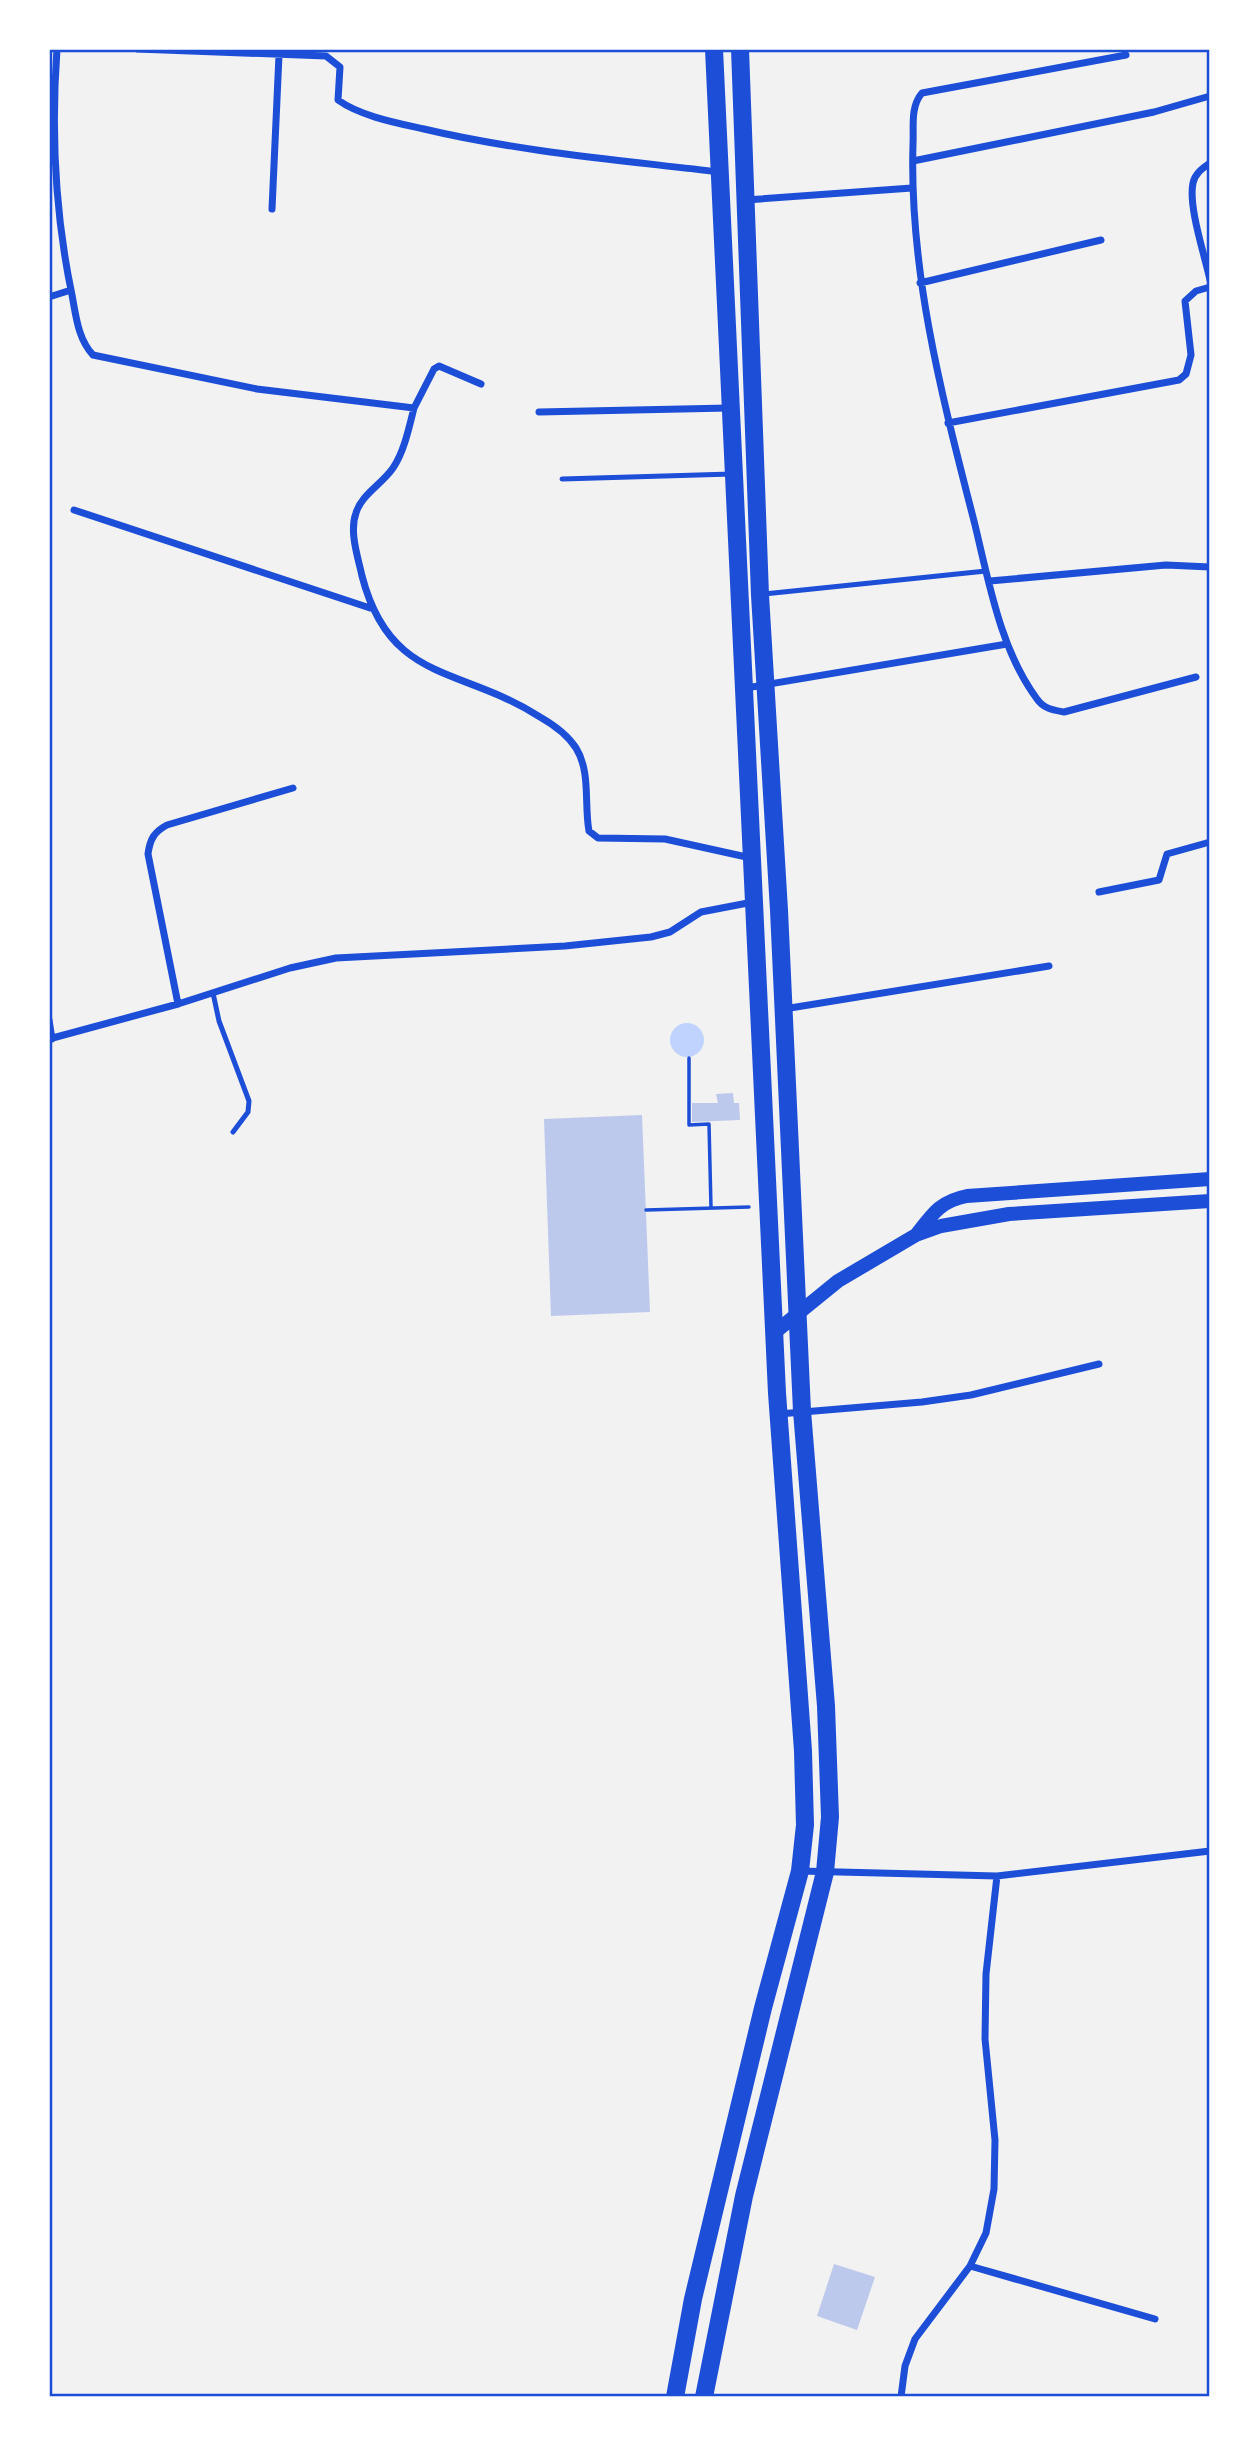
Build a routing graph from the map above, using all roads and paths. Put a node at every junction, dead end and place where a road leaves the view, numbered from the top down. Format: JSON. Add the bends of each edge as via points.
{"nodes":[{"id":1,"x":57,"y":49,"type":"edge"},
{"id":2,"x":137,"y":49,"type":"edge"},
{"id":3,"x":714,"y":49,"type":"edge"},
{"id":4,"x":740,"y":49,"type":"edge"},
{"id":5,"x":279,"y":55,"type":"junction"},
{"id":6,"x":1126,"y":55,"type":"dead end"},
{"id":7,"x":1210,"y":96,"type":"edge"},
{"id":8,"x":912,"y":161,"type":"junction"},
{"id":9,"x":1210,"y":163,"type":"edge"},
{"id":10,"x":719,"y":172,"type":"junction"},
{"id":11,"x":912,"y":188,"type":"junction"},
{"id":12,"x":746,"y":200,"type":"junction"},
{"id":13,"x":272,"y":209,"type":"dead end"},
{"id":14,"x":1101,"y":240,"type":"dead end"},
{"id":15,"x":1210,"y":280,"type":"edge"},
{"id":16,"x":920,"y":283,"type":"junction"},
{"id":17,"x":1210,"y":287,"type":"edge"},
{"id":18,"x":71,"y":290,"type":"junction"},
{"id":19,"x":49,"y":297,"type":"edge"},
{"id":20,"x":481,"y":384,"type":"dead end"},
{"id":21,"x":414,"y":408,"type":"junction"},
{"id":22,"x":729,"y":408,"type":"junction"},
{"id":23,"x":540,"y":412,"type":"dead end"},
{"id":24,"x":948,"y":423,"type":"junction"},
{"id":25,"x":732,"y":474,"type":"junction"},
{"id":26,"x":562,"y":479,"type":"dead end"},
{"id":27,"x":74,"y":510,"type":"dead end"},
{"id":28,"x":1210,"y":568,"type":"edge"},
{"id":29,"x":986,"y":571,"type":"junction"},
{"id":30,"x":990,"y":581,"type":"junction"},
{"id":31,"x":761,"y":595,"type":"junction"},
{"id":32,"x":370,"y":608,"type":"junction"},
{"id":33,"x":1007,"y":644,"type":"junction"},
{"id":34,"x":1196,"y":677,"type":"dead end"},
{"id":35,"x":765,"y":686,"type":"junction"},
{"id":36,"x":742,"y":688,"type":"junction"},
{"id":37,"x":293,"y":789,"type":"dead end"},
{"id":38,"x":1210,"y":842,"type":"edge"},
{"id":39,"x":751,"y":858,"type":"junction"},
{"id":40,"x":1099,"y":892,"type":"dead end"},
{"id":41,"x":754,"y":901,"type":"junction"},
{"id":42,"x":1049,"y":966,"type":"dead end"},
{"id":43,"x":213,"y":992,"type":"junction"},
{"id":44,"x":178,"y":1004,"type":"junction"},
{"id":45,"x":783,"y":1010,"type":"junction"},
{"id":46,"x":49,"y":1020,"type":"edge"},
{"id":47,"x":50,"y":1039,"type":"edge"},
{"id":48,"x":689,"y":1058,"type":"dead end"},
{"id":49,"x":233,"y":1132,"type":"dead end"},
{"id":50,"x":789,"y":1141,"type":"junction"},
{"id":51,"x":765,"y":1143,"type":"junction"},
{"id":52,"x":1210,"y":1179,"type":"edge"},
{"id":53,"x":1210,"y":1201,"type":"edge"},
{"id":54,"x":768,"y":1206,"type":"junction"},
{"id":55,"x":711,"y":1208,"type":"junction"},
{"id":56,"x":646,"y":1210,"type":"dead end"},
{"id":57,"x":916,"y":1235,"type":"junction"},
{"id":58,"x":797,"y":1311,"type":"junction"},
{"id":59,"x":774,"y":1333,"type":"junction"},
{"id":60,"x":1099,"y":1364,"type":"dead end"},
{"id":61,"x":802,"y":1411,"type":"junction"},
{"id":62,"x":778,"y":1414,"type":"junction"},
{"id":63,"x":1210,"y":1851,"type":"edge"},
{"id":64,"x":800,"y":1871,"type":"junction"},
{"id":65,"x":825,"y":1872,"type":"junction"},
{"id":66,"x":997,"y":1876,"type":"junction"},
{"id":67,"x":970,"y":2266,"type":"junction"},
{"id":68,"x":1155,"y":2319,"type":"dead end"},
{"id":69,"x":675,"y":2397,"type":"edge"},
{"id":70,"x":704,"y":2397,"type":"edge"},
{"id":71,"x":901,"y":2397,"type":"edge"}],
"edges":[{"from":1,"to":18,"type":"street","via":[[52,107],[55,159],[60,234]]},
{"from":2,"to":5,"type":"street"},
{"from":3,"to":10,"type":"main road"},
{"from":4,"to":12,"type":"main road"},
{"from":5,"to":10,"type":"street","via":[[334,60],[340,66],[338,100],[400,123],[479,142]]},
{"from":5,"to":13,"type":"street"},
{"from":6,"to":8,"type":"street","via":[[922,93],[914,108]]},
{"from":7,"to":8,"type":"street","via":[[1166,110]]},
{"from":8,"to":11,"type":"street"},
{"from":9,"to":15,"type":"street","via":[[1192,183]]},
{"from":10,"to":22,"type":"main road"},
{"from":11,"to":12,"type":"street"},
{"from":11,"to":16,"type":"street"},
{"from":12,"to":31,"type":"main road"},
{"from":14,"to":16,"type":"street"},
{"from":16,"to":24,"type":"street"},
{"from":17,"to":24,"type":"street","via":[[1185,301],[1191,355],[1186,374],[1179,380]]},
{"from":18,"to":19,"type":"street"},
{"from":18,"to":21,"type":"street","via":[[79,330],[93,355],[257,389]]},
{"from":20,"to":21,"type":"street","via":[[439,366]]},
{"from":21,"to":32,"type":"street","via":[[394,467],[355,514],[357,557]]},
{"from":22,"to":23,"type":"street"},
{"from":22,"to":25,"type":"main road"},
{"from":24,"to":29,"type":"street"},
{"from":25,"to":26,"type":"lane"},
{"from":25,"to":36,"type":"main road"},
{"from":27,"to":32,"type":"street"},
{"from":28,"to":30,"type":"street","via":[[1166,565]]},
{"from":29,"to":30,"type":"street"},
{"from":29,"to":31,"type":"lane"},
{"from":30,"to":33,"type":"street"},
{"from":31,"to":35,"type":"main road"},
{"from":32,"to":39,"type":"street","via":[[395,646],[414,659],[529,709],[561,730],[578,750],[586,779],[589,831],[598,838],[665,839]]},
{"from":33,"to":34,"type":"street","via":[[1037,700],[1048,710],[1064,712]]},
{"from":33,"to":35,"type":"street"},
{"from":35,"to":36,"type":"street"},
{"from":35,"to":45,"type":"main road"},
{"from":36,"to":39,"type":"main road"},
{"from":37,"to":44,"type":"street","via":[[167,825],[150,841],[148,854]]},
{"from":38,"to":40,"type":"street","via":[[1167,854],[1159,880]]},
{"from":39,"to":41,"type":"main road"},
{"from":41,"to":43,"type":"street","via":[[701,912],[670,932],[652,937],[336,958]]},
{"from":41,"to":51,"type":"main road"},
{"from":42,"to":45,"type":"street"},
{"from":43,"to":44,"type":"street"},
{"from":43,"to":49,"type":"lane","via":[[249,1101],[248,1112]]},
{"from":44,"to":47,"type":"street"},
{"from":45,"to":50,"type":"main road"},
{"from":46,"to":47,"type":"street"},
{"from":48,"to":55,"type":"path","via":[[690,1125],[709,1124]]},
{"from":50,"to":51,"type":"main road"},
{"from":50,"to":58,"type":"main road"},
{"from":51,"to":54,"type":"main road"},
{"from":52,"to":57,"type":"main road","via":[[967,1196],[939,1206]]},
{"from":53,"to":57,"type":"main road","via":[[965,1219]]},
{"from":54,"to":55,"type":"path"},
{"from":54,"to":59,"type":"main road"},
{"from":55,"to":56,"type":"path"},
{"from":57,"to":58,"type":"main road"},
{"from":58,"to":59,"type":"main road"},
{"from":58,"to":61,"type":"main road"},
{"from":59,"to":62,"type":"main road"},
{"from":60,"to":61,"type":"street","via":[[971,1395]]},
{"from":61,"to":62,"type":"street"},
{"from":61,"to":65,"type":"main road","via":[[827,1706],[830,1817]]},
{"from":62,"to":64,"type":"main road","via":[[805,1793]]},
{"from":63,"to":66,"type":"street"},
{"from":64,"to":65,"type":"street"},
{"from":64,"to":69,"type":"main road","via":[[762,2008],[693,2299]]},
{"from":65,"to":66,"type":"street"},
{"from":65,"to":70,"type":"main road","via":[[744,2196]]},
{"from":66,"to":67,"type":"street","via":[[985,2026],[995,2189],[986,2233]]},
{"from":67,"to":68,"type":"street"},
{"from":67,"to":71,"type":"street","via":[[915,2339]]}]}
